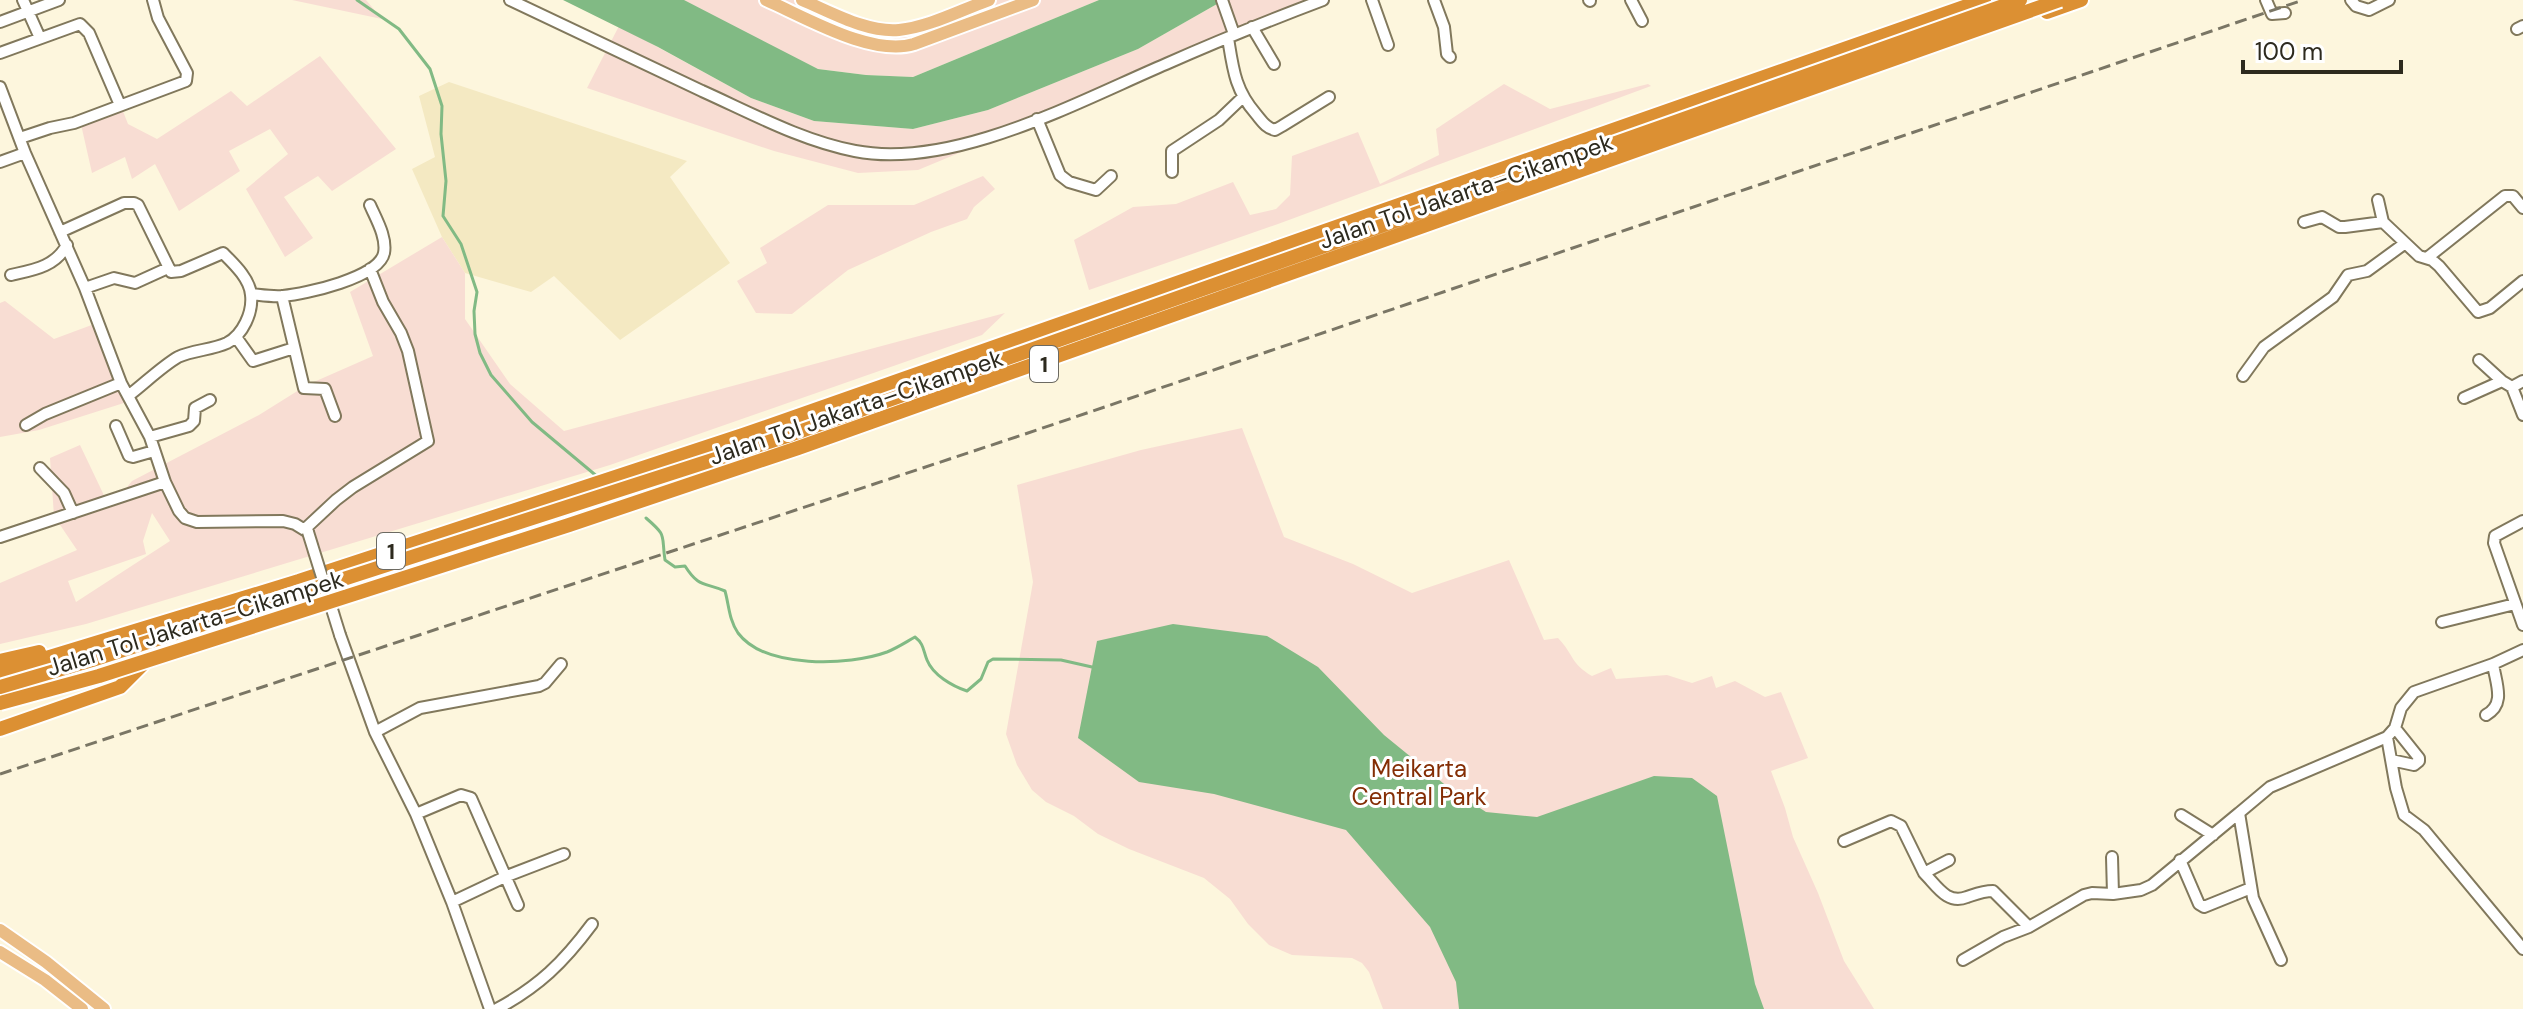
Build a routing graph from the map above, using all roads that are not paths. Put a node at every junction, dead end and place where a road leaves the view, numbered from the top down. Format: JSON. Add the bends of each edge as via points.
{"nodes":[{"id":1,"x":23,"y":0,"type":"edge"},
{"id":2,"x":59,"y":0,"type":"edge"},
{"id":3,"x":153,"y":0,"type":"edge"},
{"id":4,"x":510,"y":0,"type":"edge"},
{"id":5,"x":766,"y":0,"type":"edge"},
{"id":6,"x":802,"y":0,"type":"edge"},
{"id":7,"x":989,"y":0,"type":"edge"},
{"id":8,"x":1033,"y":0,"type":"edge"},
{"id":9,"x":1323,"y":0,"type":"edge"},
{"id":10,"x":1372,"y":0,"type":"edge"},
{"id":11,"x":1434,"y":0,"type":"edge"},
{"id":12,"x":1631,"y":0,"type":"edge"},
{"id":13,"x":1984,"y":0,"type":"edge"},
{"id":14,"x":2020,"y":0,"type":"edge"},
{"id":15,"x":2060,"y":0,"type":"edge"},
{"id":16,"x":2081,"y":0,"type":"edge"},
{"id":17,"x":2266,"y":0,"type":"edge"},
{"id":18,"x":2351,"y":0,"type":"edge"},
{"id":19,"x":2389,"y":0,"type":"edge"},
{"id":20,"x":1222,"y":2,"type":"edge"},
{"id":21,"x":30,"y":12,"type":"junction"},
{"id":22,"x":2285,"y":13,"type":"dead end"},
{"id":23,"x":994,"y":15,"type":"junction"},
{"id":24,"x":1642,"y":21,"type":"dead end"},
{"id":25,"x":0,"y":22,"type":"edge"},
{"id":26,"x":1252,"y":27,"type":"junction"},
{"id":27,"x":1231,"y":36,"type":"junction"},
{"id":28,"x":40,"y":38,"type":"junction"},
{"id":29,"x":1388,"y":45,"type":"dead end"},
{"id":30,"x":0,"y":53,"type":"edge"},
{"id":31,"x":1450,"y":57,"type":"dead end"},
{"id":32,"x":1274,"y":64,"type":"dead end"},
{"id":33,"x":0,"y":87,"type":"edge"},
{"id":34,"x":1329,"y":97,"type":"dead end"},
{"id":35,"x":1242,"y":98,"type":"junction"},
{"id":36,"x":120,"y":105,"type":"junction"},
{"id":37,"x":1037,"y":119,"type":"junction"},
{"id":38,"x":20,"y":138,"type":"junction"},
{"id":39,"x":25,"y":153,"type":"junction"},
{"id":40,"x":0,"y":162,"type":"edge"},
{"id":41,"x":1172,"y":172,"type":"dead end"},
{"id":42,"x":1111,"y":176,"type":"dead end"},
{"id":43,"x":2378,"y":200,"type":"dead end"},
{"id":44,"x":370,"y":205,"type":"dead end"},
{"id":45,"x":2523,"y":208,"type":"edge"},
{"id":46,"x":2304,"y":222,"type":"dead end"},
{"id":47,"x":2383,"y":222,"type":"junction"},
{"id":48,"x":60,"y":232,"type":"junction"},
{"id":49,"x":2404,"y":244,"type":"junction"},
{"id":50,"x":67,"y":245,"type":"junction"},
{"id":51,"x":2427,"y":258,"type":"junction"},
{"id":52,"x":168,"y":268,"type":"junction"},
{"id":53,"x":370,"y":269,"type":"junction"},
{"id":54,"x":11,"y":275,"type":"dead end"},
{"id":55,"x":2523,"y":281,"type":"edge"},
{"id":56,"x":85,"y":288,"type":"junction"},
{"id":57,"x":251,"y":294,"type":"junction"},
{"id":58,"x":282,"y":296,"type":"junction"},
{"id":59,"x":236,"y":337,"type":"junction"},
{"id":60,"x":294,"y":348,"type":"junction"},
{"id":61,"x":2479,"y":360,"type":"dead end"},
{"id":62,"x":2243,"y":376,"type":"dead end"},
{"id":63,"x":2502,"y":381,"type":"junction"},
{"id":64,"x":2523,"y":381,"type":"edge"},
{"id":65,"x":121,"y":383,"type":"junction"},
{"id":66,"x":2512,"y":387,"type":"junction"},
{"id":67,"x":128,"y":396,"type":"junction"},
{"id":68,"x":2464,"y":398,"type":"dead end"},
{"id":69,"x":210,"y":400,"type":"dead end"},
{"id":70,"x":2523,"y":415,"type":"edge"},
{"id":71,"x":335,"y":416,"type":"dead end"},
{"id":72,"x":26,"y":425,"type":"dead end"},
{"id":73,"x":116,"y":426,"type":"dead end"},
{"id":74,"x":150,"y":437,"type":"junction"},
{"id":75,"x":154,"y":451,"type":"junction"},
{"id":76,"x":40,"y":468,"type":"dead end"},
{"id":77,"x":165,"y":482,"type":"junction"},
{"id":78,"x":73,"y":513,"type":"junction"},
{"id":79,"x":2523,"y":521,"type":"edge"},
{"id":80,"x":307,"y":530,"type":"junction"},
{"id":81,"x":0,"y":537,"type":"edge"},
{"id":82,"x":2515,"y":604,"type":"junction"},
{"id":83,"x":182,"y":618,"type":"junction"},
{"id":84,"x":2442,"y":622,"type":"dead end"},
{"id":85,"x":2523,"y":625,"type":"edge"},
{"id":86,"x":2523,"y":650,"type":"edge"},
{"id":87,"x":0,"y":661,"type":"edge"},
{"id":88,"x":561,"y":664,"type":"dead end"},
{"id":89,"x":2493,"y":664,"type":"junction"},
{"id":90,"x":142,"y":665,"type":"junction"},
{"id":91,"x":0,"y":672,"type":"edge"},
{"id":92,"x":0,"y":687,"type":"edge"},
{"id":93,"x":0,"y":705,"type":"edge"},
{"id":94,"x":2486,"y":715,"type":"dead end"},
{"id":95,"x":2395,"y":728,"type":"junction"},
{"id":96,"x":0,"y":729,"type":"edge"},
{"id":97,"x":375,"y":732,"type":"junction"},
{"id":98,"x":2387,"y":737,"type":"junction"},
{"id":99,"x":2391,"y":760,"type":"junction"},
{"id":100,"x":2239,"y":813,"type":"junction"},
{"id":101,"x":416,"y":814,"type":"junction"},
{"id":102,"x":2181,"y":815,"type":"dead end"},
{"id":103,"x":2213,"y":835,"type":"junction"},
{"id":104,"x":1844,"y":841,"type":"dead end"},
{"id":105,"x":564,"y":854,"type":"dead end"},
{"id":106,"x":2112,"y":857,"type":"dead end"},
{"id":107,"x":1949,"y":860,"type":"dead end"},
{"id":108,"x":2180,"y":860,"type":"junction"},
{"id":109,"x":1924,"y":873,"type":"junction"},
{"id":110,"x":507,"y":876,"type":"junction"},
{"id":111,"x":2251,"y":888,"type":"junction"},
{"id":112,"x":2113,"y":894,"type":"junction"},
{"id":113,"x":452,"y":902,"type":"junction"},
{"id":114,"x":518,"y":905,"type":"dead end"},
{"id":115,"x":592,"y":924,"type":"dead end"},
{"id":116,"x":2029,"y":927,"type":"junction"},
{"id":117,"x":0,"y":930,"type":"edge"},
{"id":118,"x":2523,"y":949,"type":"edge"},
{"id":119,"x":0,"y":952,"type":"edge"},
{"id":120,"x":1963,"y":960,"type":"dead end"},
{"id":121,"x":2281,"y":960,"type":"dead end"},
{"id":122,"x":82,"y":1009,"type":"edge"},
{"id":123,"x":104,"y":1009,"type":"edge"},
{"id":124,"x":490,"y":1009,"type":"edge"},
{"id":125,"x":497,"y":1009,"type":"edge"}],
"edges":[{"from":1,"to":21,"type":"street"},
{"from":2,"to":21,"type":"street"},
{"from":3,"to":36,"type":"street","via":[[188,77]]},
{"from":4,"to":37,"type":"street","via":[[751,113],[858,152],[910,153],[979,141]]},
{"from":5,"to":23,"type":"main road","via":[[873,45],[896,47]]},
{"from":6,"to":7,"type":"main road","via":[[878,29],[898,30]]},
{"from":7,"to":23,"type":"street"},
{"from":8,"to":23,"type":"main road"},
{"from":9,"to":26,"type":"street"},
{"from":10,"to":29,"type":"street"},
{"from":11,"to":31,"type":"street"},
{"from":12,"to":24,"type":"street"},
{"from":13,"to":83,"type":"highway","name":"Jalan Tol Jakarta–Cikampek","number":"1","via":[[604,481]]},
{"from":14,"to":92,"type":"highway","number":"1","bridge":true,"via":[[790,435]]},
{"from":15,"to":93,"type":"highway","number":"1","bridge":true,"via":[[784,453]]},
{"from":16,"to":90,"type":"highway","name":"Jalan Tol Jakarta–Cikampek","number":"1","via":[[770,462]]},
{"from":17,"to":22,"type":"street","via":[[2272,14]]},
{"from":18,"to":19,"type":"street","via":[[2369,10]]},
{"from":20,"to":27,"type":"street"},
{"from":21,"to":25,"type":"street"},
{"from":21,"to":28,"type":"street"},
{"from":26,"to":27,"type":"street"},
{"from":26,"to":32,"type":"street"},
{"from":27,"to":35,"type":"street","via":[[1233,71]]},
{"from":27,"to":37,"type":"street"},
{"from":28,"to":30,"type":"street"},
{"from":28,"to":36,"type":"street","via":[[80,24],[85,27]]},
{"from":33,"to":38,"type":"street"},
{"from":34,"to":35,"type":"street","via":[[1275,130]]},
{"from":35,"to":41,"type":"street","via":[[1172,151]]},
{"from":36,"to":38,"type":"street"},
{"from":37,"to":42,"type":"street","via":[[1064,179],[1096,190]]},
{"from":38,"to":39,"type":"street"},
{"from":39,"to":40,"type":"street"},
{"from":39,"to":48,"type":"street"},
{"from":43,"to":47,"type":"street"},
{"from":44,"to":53,"type":"street","via":[[384,246],[383,257]]},
{"from":45,"to":51,"type":"street","via":[[2513,196],[2505,196]]},
{"from":46,"to":47,"type":"street","via":[[2322,217],[2345,227]]},
{"from":47,"to":49,"type":"street"},
{"from":48,"to":50,"type":"street"},
{"from":48,"to":52,"type":"street","via":[[134,203]]},
{"from":49,"to":51,"type":"street"},
{"from":49,"to":62,"type":"street","via":[[2367,271],[2348,275],[2333,297],[2264,347]]},
{"from":50,"to":54,"type":"street","via":[[49,265]]},
{"from":50,"to":56,"type":"street"},
{"from":51,"to":55,"type":"street","via":[[2478,312]]},
{"from":52,"to":56,"type":"street","via":[[135,283],[114,278]]},
{"from":52,"to":57,"type":"street","via":[[176,273],[223,253]]},
{"from":53,"to":58,"type":"street","via":[[346,281]]},
{"from":53,"to":80,"type":"street","via":[[408,351],[428,441],[353,487]]},
{"from":56,"to":65,"type":"street"},
{"from":57,"to":58,"type":"street"},
{"from":57,"to":59,"type":"street","via":[[247,321]]},
{"from":58,"to":60,"type":"street"},
{"from":59,"to":60,"type":"street","via":[[253,361]]},
{"from":59,"to":67,"type":"street","via":[[176,359]]},
{"from":60,"to":71,"type":"street","via":[[304,388],[325,389]]},
{"from":61,"to":63,"type":"street"},
{"from":63,"to":66,"type":"street"},
{"from":63,"to":68,"type":"street"},
{"from":64,"to":66,"type":"street"},
{"from":65,"to":67,"type":"street"},
{"from":65,"to":72,"type":"street"},
{"from":66,"to":70,"type":"street"},
{"from":67,"to":74,"type":"street"},
{"from":69,"to":74,"type":"street","via":[[195,408],[192,424]]},
{"from":73,"to":75,"type":"street","via":[[129,456]]},
{"from":74,"to":75,"type":"street"},
{"from":75,"to":77,"type":"street"},
{"from":76,"to":78,"type":"street","via":[[64,493]]},
{"from":77,"to":78,"type":"street"},
{"from":77,"to":80,"type":"street","via":[[185,518],[283,521]]},
{"from":78,"to":81,"type":"street"},
{"from":79,"to":82,"type":"street","via":[[2501,531],[2494,543]]},
{"from":80,"to":97,"type":"street","bridge":true},
{"from":82,"to":84,"type":"street"},
{"from":82,"to":85,"type":"street"},
{"from":83,"to":87,"type":"highway"},
{"from":83,"to":91,"type":"highway","name":"Jalan Tol Jakarta–Cikampek","number":"1"},
{"from":86,"to":89,"type":"street"},
{"from":88,"to":97,"type":"street","via":[[539,686],[428,706]]},
{"from":89,"to":94,"type":"street","via":[[2499,704]]},
{"from":89,"to":95,"type":"street","via":[[2414,692],[2401,708]]},
{"from":90,"to":93,"type":"highway","name":"Jalan Tol Jakarta–Cikampek","number":"1"},
{"from":90,"to":96,"type":"highway","via":[[120,687]]},
{"from":95,"to":98,"type":"street"},
{"from":95,"to":99,"type":"street","via":[[2419,758],[2414,765]]},
{"from":97,"to":101,"type":"street"},
{"from":98,"to":99,"type":"street"},
{"from":98,"to":100,"type":"street","via":[[2270,787]]},
{"from":99,"to":118,"type":"street","via":[[2404,815],[2424,830]]},
{"from":100,"to":103,"type":"street"},
{"from":100,"to":111,"type":"street"},
{"from":101,"to":110,"type":"street","via":[[467,795]]},
{"from":101,"to":113,"type":"street"},
{"from":102,"to":103,"type":"street"},
{"from":103,"to":108,"type":"street"},
{"from":104,"to":109,"type":"street","via":[[1896,823]]},
{"from":105,"to":110,"type":"street"},
{"from":106,"to":112,"type":"street"},
{"from":107,"to":109,"type":"street"},
{"from":108,"to":111,"type":"street","via":[[2204,907]]},
{"from":108,"to":112,"type":"street","via":[[2152,885]]},
{"from":109,"to":116,"type":"street","via":[[1954,901],[1993,891]]},
{"from":110,"to":113,"type":"street"},
{"from":110,"to":114,"type":"street"},
{"from":111,"to":121,"type":"street"},
{"from":112,"to":116,"type":"street","via":[[2084,895]]},
{"from":113,"to":124,"type":"street"},
{"from":115,"to":125,"type":"street","via":[[557,967]]},
{"from":116,"to":120,"type":"street"},
{"from":117,"to":123,"type":"main road"},
{"from":119,"to":122,"type":"main road"}]}
